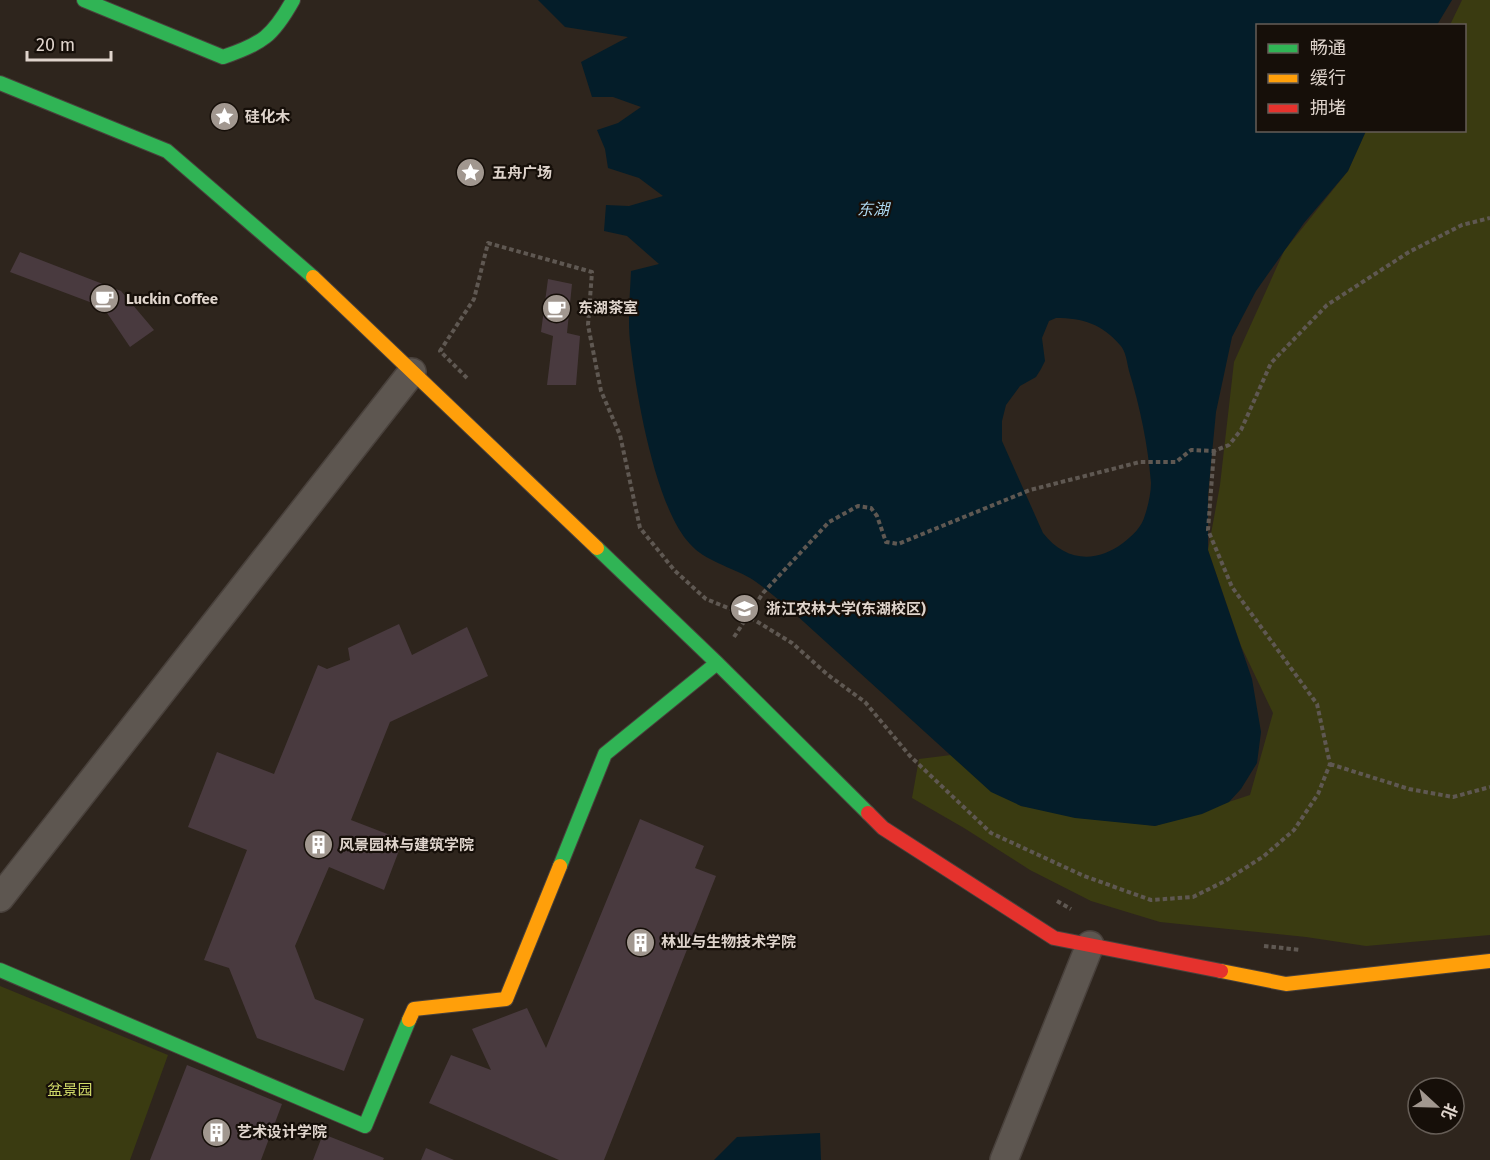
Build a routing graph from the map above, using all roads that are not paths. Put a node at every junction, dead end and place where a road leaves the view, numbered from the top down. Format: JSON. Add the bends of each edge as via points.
{"nodes":[{"id":1,"x":84,"y":0,"type":"edge"},
{"id":2,"x":293,"y":0,"type":"edge"},
{"id":3,"x":0,"y":83,"type":"edge"},
{"id":4,"x":412,"y":372,"type":"junction"},
{"id":5,"x":717,"y":663,"type":"junction"},
{"id":6,"x":0,"y":898,"type":"edge"},
{"id":7,"x":1090,"y":945,"type":"junction"},
{"id":8,"x":1490,"y":961,"type":"edge"},
{"id":9,"x":0,"y":970,"type":"edge"},
{"id":10,"x":1004,"y":1160,"type":"edge"}],
"edges":[{"from":1,"to":2,"type":"street","via":[[223,57],[253,47],[280,24]]},
{"from":3,"to":4,"type":"street","via":[[168,151],[292,257]]},
{"from":4,"to":5,"type":"street"},
{"from":4,"to":6,"type":"street"},
{"from":5,"to":7,"type":"street","via":[[883,828],[1054,938]]},
{"from":5,"to":9,"type":"street","via":[[605,754],[506,999],[414,1009],[365,1126]]},
{"from":7,"to":8,"type":"street","via":[[1286,984]]},
{"from":7,"to":10,"type":"street"}]}
